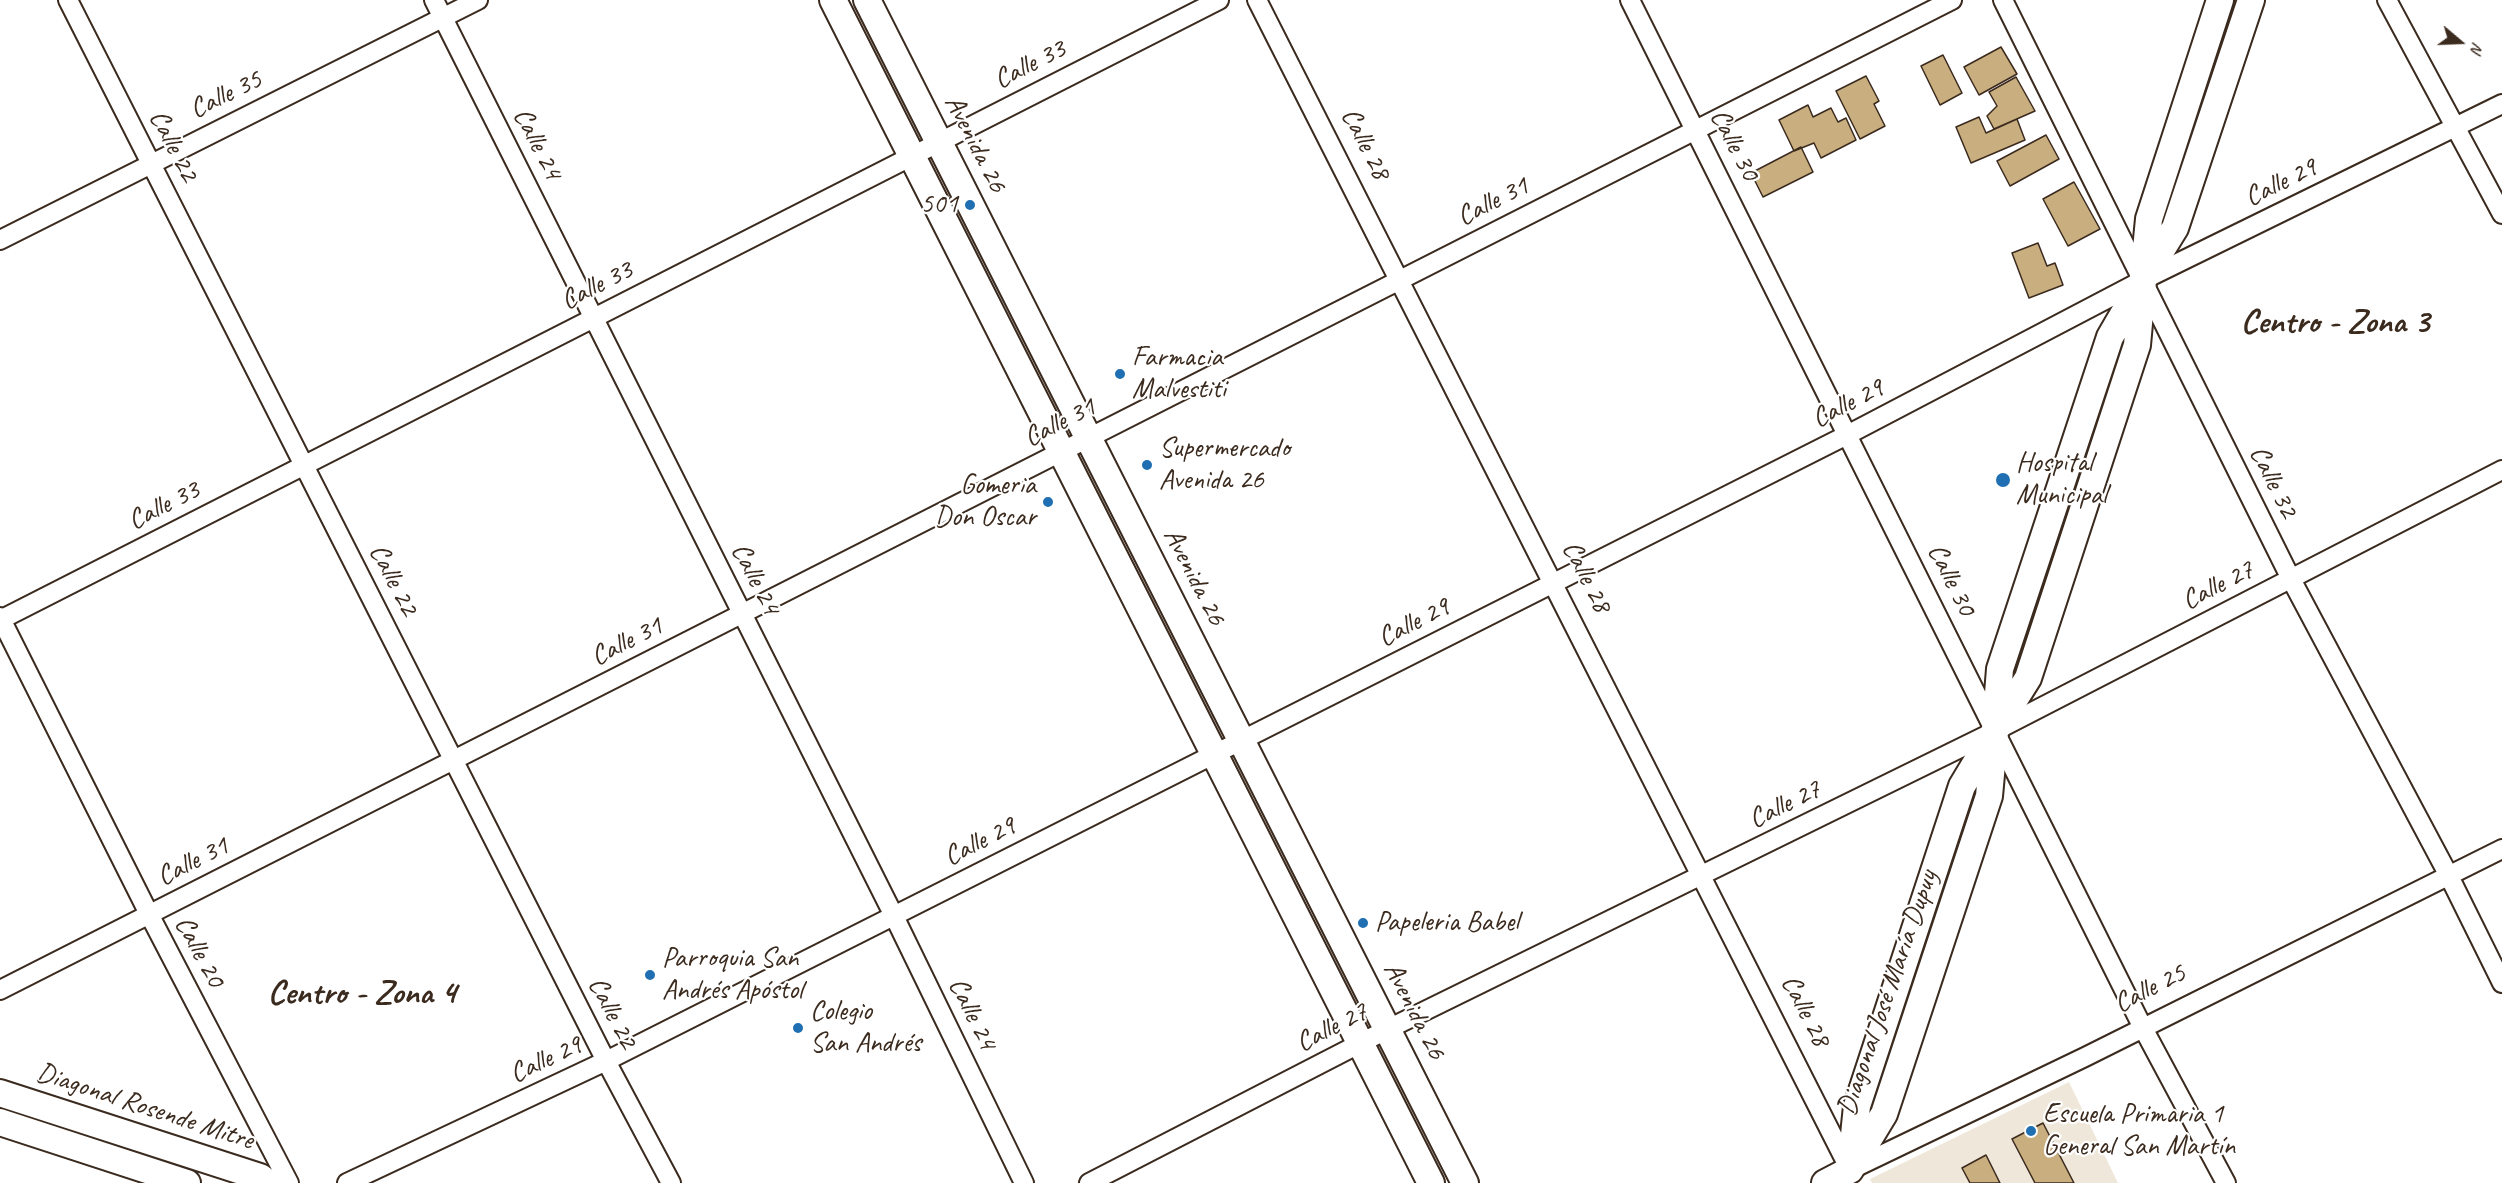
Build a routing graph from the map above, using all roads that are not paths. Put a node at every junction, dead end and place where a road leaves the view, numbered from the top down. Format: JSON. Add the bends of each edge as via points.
{"nodes":[{"id":1,"x":68,"y":0,"type":"edge"},
{"id":2,"x":434,"y":0,"type":"edge"},
{"id":3,"x":478,"y":0,"type":"edge"},
{"id":4,"x":833,"y":0,"type":"edge"},
{"id":5,"x":867,"y":0,"type":"edge"},
{"id":6,"x":1219,"y":0,"type":"edge"},
{"id":7,"x":1257,"y":0,"type":"edge"},
{"id":8,"x":1630,"y":0,"type":"edge"},
{"id":9,"x":1952,"y":0,"type":"edge"},
{"id":10,"x":2003,"y":0,"type":"edge"},
{"id":11,"x":2220,"y":0,"type":"edge"},
{"id":12,"x":2251,"y":0,"type":"edge"},
{"id":13,"x":2388,"y":0,"type":"edge"},
{"id":14,"x":443,"y":18,"type":"junction"},
{"id":15,"x":2502,"y":104,"type":"edge"},
{"id":16,"x":2457,"y":127,"type":"junction"},
{"id":17,"x":1695,"y":130,"type":"junction"},
{"id":18,"x":939,"y":142,"type":"junction"},
{"id":19,"x":912,"y":156,"type":"junction"},
{"id":20,"x":151,"y":162,"type":"junction"},
{"id":21,"x":2502,"y":214,"type":"edge"},
{"id":22,"x":0,"y":240,"type":"edge"},
{"id":23,"x":1399,"y":280,"type":"junction"},
{"id":24,"x":2143,"y":280,"type":"junction"},
{"id":25,"x":594,"y":318,"type":"junction"},
{"id":26,"x":1849,"y":434,"type":"junction"},
{"id":27,"x":1089,"y":439,"type":"junction"},
{"id":28,"x":1062,"y":453,"type":"junction"},
{"id":29,"x":305,"y":465,"type":"junction"},
{"id":30,"x":2502,"y":470,"type":"edge"},
{"id":31,"x":2291,"y":579,"type":"junction"},
{"id":32,"x":1553,"y":583,"type":"junction"},
{"id":33,"x":742,"y":614,"type":"junction"},
{"id":34,"x":0,"y":619,"type":"edge"},
{"id":35,"x":1995,"y":731,"type":"junction"},
{"id":36,"x":1241,"y":740,"type":"junction"},
{"id":37,"x":1215,"y":754,"type":"junction"},
{"id":38,"x":453,"y":760,"type":"junction"},
{"id":39,"x":2502,"y":849,"type":"edge"},
{"id":40,"x":1702,"y":876,"type":"junction"},
{"id":41,"x":2449,"y":876,"type":"junction"},
{"id":42,"x":149,"y":914,"type":"junction"},
{"id":43,"x":894,"y":916,"type":"junction"},
{"id":44,"x":2502,"y":983,"type":"edge"},
{"id":45,"x":0,"y":990,"type":"edge"},
{"id":46,"x":2144,"y":1028,"type":"junction"},
{"id":47,"x":1388,"y":1029,"type":"junction"},
{"id":48,"x":1361,"y":1043,"type":"junction"},
{"id":49,"x":606,"y":1061,"type":"junction"},
{"id":50,"x":0,"y":1093,"type":"edge"},
{"id":51,"x":0,"y":1122,"type":"edge"},
{"id":52,"x":1854,"y":1177,"type":"edge"},
{"id":53,"x":187,"y":1183,"type":"edge"},
{"id":54,"x":268,"y":1183,"type":"edge"},
{"id":55,"x":289,"y":1183,"type":"edge"},
{"id":56,"x":347,"y":1183,"type":"edge"},
{"id":57,"x":671,"y":1183,"type":"edge"},
{"id":58,"x":1024,"y":1183,"type":"edge"},
{"id":59,"x":1089,"y":1183,"type":"edge"},
{"id":60,"x":1431,"y":1183,"type":"edge"},
{"id":61,"x":1466,"y":1183,"type":"edge"},
{"id":62,"x":1825,"y":1183,"type":"edge"},
{"id":63,"x":2226,"y":1183,"type":"edge"}],
"edges":[{"from":1,"to":20,"type":"street","name":"Calle 22"},
{"from":2,"to":14,"type":"street","name":"Calle 24"},
{"from":3,"to":14,"type":"street","name":"Calle 35"},
{"from":4,"to":19,"type":"main road"},
{"from":5,"to":18,"type":"main road","name":"Avenida 26"},
{"from":6,"to":18,"type":"street","name":"Calle 33"},
{"from":7,"to":23,"type":"street","name":"Calle 28"},
{"from":8,"to":17,"type":"street","name":"Calle 30"},
{"from":9,"to":17,"type":"street","name":"Calle 31"},
{"from":10,"to":24,"type":"street","name":"Calle 32"},
{"from":11,"to":24,"type":"main road","name":"Diagonal José María Dupuy","via":[[2148,219]]},
{"from":12,"to":24,"type":"main road","name":"Diagonal José María Dupuy","via":[[2175,228]]},
{"from":13,"to":16,"type":"street"},
{"from":14,"to":20,"type":"street","name":"Calle 35"},
{"from":14,"to":25,"type":"street","name":"Calle 24"},
{"from":15,"to":16,"type":"street","name":"Calle 29"},
{"from":16,"to":21,"type":"street"},
{"from":16,"to":24,"type":"street","name":"Calle 29"},
{"from":17,"to":23,"type":"street","name":"Calle 31"},
{"from":17,"to":26,"type":"street","name":"Calle 30"},
{"from":18,"to":19,"type":"street","name":"Calle 33"},
{"from":18,"to":27,"type":"main road","name":"Avenida 26"},
{"from":19,"to":25,"type":"street","name":"Calle 33"},
{"from":19,"to":28,"type":"main road"},
{"from":20,"to":22,"type":"street","name":"Calle 35"},
{"from":20,"to":29,"type":"street","name":"Calle 22"},
{"from":23,"to":27,"type":"street","name":"Calle 31"},
{"from":23,"to":32,"type":"street","name":"Calle 28"},
{"from":24,"to":26,"type":"street","name":"Calle 29"},
{"from":24,"to":31,"type":"street","name":"Calle 32"},
{"from":24,"to":35,"type":"main road","name":"Diagonal José María Dupuy","via":[[2137,345],[2028,678]]},
{"from":25,"to":29,"type":"street","name":"Calle 33"},
{"from":25,"to":33,"type":"street","name":"Calle 24"},
{"from":26,"to":32,"type":"street","name":"Calle 29"},
{"from":26,"to":35,"type":"street","name":"Calle 30"},
{"from":27,"to":28,"type":"street","name":"Calle 31"},
{"from":27,"to":36,"type":"main road","name":"Avenida 26"},
{"from":28,"to":33,"type":"street","name":"Calle 31"},
{"from":28,"to":37,"type":"main road"},
{"from":29,"to":34,"type":"street","name":"Calle 33"},
{"from":29,"to":38,"type":"street","name":"Calle 22"},
{"from":30,"to":31,"type":"street","name":"Calle 27"},
{"from":31,"to":35,"type":"street","name":"Calle 27"},
{"from":31,"to":41,"type":"street","name":"Calle 32"},
{"from":32,"to":36,"type":"street","name":"Calle 29"},
{"from":32,"to":40,"type":"street","name":"Calle 28"},
{"from":33,"to":38,"type":"street","name":"Calle 31"},
{"from":33,"to":43,"type":"street","name":"Calle 24"},
{"from":34,"to":42,"type":"street","name":"Calle 20"},
{"from":35,"to":40,"type":"street","name":"Calle 27"},
{"from":35,"to":46,"type":"street","name":"Calle 30"},
{"from":35,"to":52,"type":"main road","name":"Diagonal José María Dupuy","via":[[1989,796],[1884,1114]]},
{"from":36,"to":37,"type":"street","name":"Calle 29"},
{"from":36,"to":47,"type":"main road","name":"Avenida 26"},
{"from":37,"to":43,"type":"street","name":"Calle 29"},
{"from":37,"to":48,"type":"main road"},
{"from":38,"to":42,"type":"street","name":"Calle 31"},
{"from":38,"to":49,"type":"street","name":"Calle 22"},
{"from":39,"to":41,"type":"street","name":"Calle 25"},
{"from":40,"to":47,"type":"street","name":"Calle 27"},
{"from":40,"to":52,"type":"street","name":"Calle 28"},
{"from":41,"to":44,"type":"street","name":"Calle 32"},
{"from":41,"to":46,"type":"street","name":"Calle 25"},
{"from":42,"to":45,"type":"street","name":"Calle 31"},
{"from":42,"to":55,"type":"street","name":"Calle 20"},
{"from":43,"to":49,"type":"street","name":"Calle 29"},
{"from":43,"to":58,"type":"street","name":"Calle 24"},
{"from":46,"to":52,"type":"street","name":"Calle 25"},
{"from":46,"to":63,"type":"street","name":"Calle 30"},
{"from":47,"to":48,"type":"street","name":"Calle 27"},
{"from":47,"to":61,"type":"main road","name":"Avenida 26"},
{"from":48,"to":59,"type":"street","name":"Calle 27"},
{"from":48,"to":60,"type":"main road"},
{"from":49,"to":56,"type":"street","name":"Calle 29"},
{"from":49,"to":57,"type":"street","name":"Calle 22"},
{"from":50,"to":54,"type":"main road","name":"Diagonal Rosende Mitre","via":[[260,1177]]},
{"from":51,"to":53,"type":"main road","name":"Diagonal Rosende Mitre"},
{"from":52,"to":62,"type":"main road","name":"Calle 25"}]}
